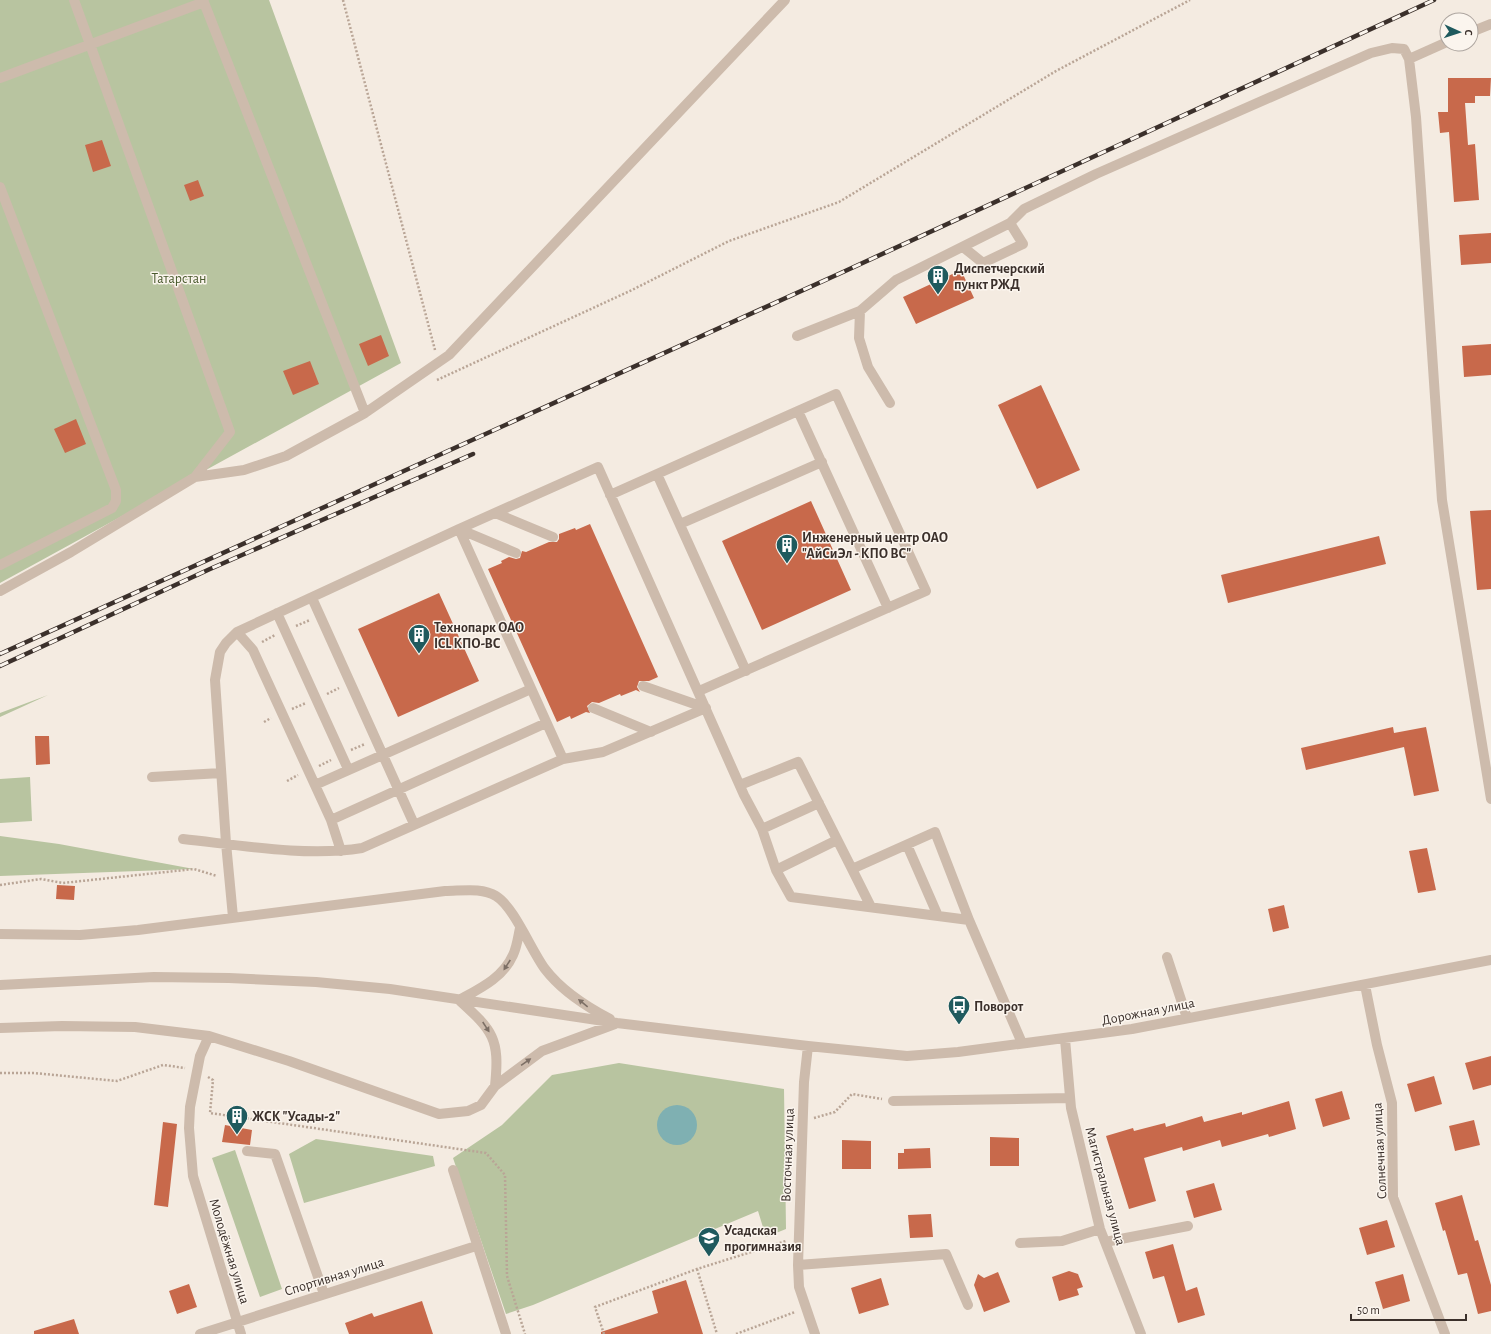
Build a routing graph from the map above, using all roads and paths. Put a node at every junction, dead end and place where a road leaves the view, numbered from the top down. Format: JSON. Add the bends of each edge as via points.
{"nodes":[{"id":1,"x":74,"y":0,"type":"edge"},
{"id":2,"x":343,"y":0,"type":"edge"},
{"id":3,"x":785,"y":0,"type":"edge"},
{"id":4,"x":1190,"y":0,"type":"edge"},
{"id":5,"x":204,"y":1,"type":"edge"},
{"id":6,"x":1491,"y":24,"type":"edge"},
{"id":7,"x":1479,"y":29,"type":"edge"},
{"id":8,"x":90,"y":44,"type":"junction"},
{"id":9,"x":1439,"y":46,"type":"edge"},
{"id":10,"x":1409,"y":59,"type":"junction"},
{"id":11,"x":0,"y":78,"type":"edge"},
{"id":12,"x":0,"y":187,"type":"edge"},
{"id":13,"x":1010,"y":223,"type":"junction"},
{"id":14,"x":963,"y":247,"type":"junction"},
{"id":15,"x":860,"y":311,"type":"junction"},
{"id":16,"x":797,"y":336,"type":"dead end"},
{"id":17,"x":439,"y":362,"type":"junction"},
{"id":18,"x":430,"y":383,"type":"dead end"},
{"id":19,"x":890,"y":403,"type":"dead end"},
{"id":20,"x":798,"y":411,"type":"junction"},
{"id":21,"x":365,"y":413,"type":"junction"},
{"id":22,"x":822,"y":462,"type":"junction"},
{"id":23,"x":657,"y":474,"type":"junction"},
{"id":24,"x":195,"y":477,"type":"junction"},
{"id":25,"x":610,"y":494,"type":"junction"},
{"id":26,"x":495,"y":513,"type":"junction"},
{"id":27,"x":680,"y":524,"type":"junction"},
{"id":28,"x":459,"y":529,"type":"junction"},
{"id":29,"x":553,"y":537,"type":"dead end"},
{"id":30,"x":516,"y":553,"type":"dead end"},
{"id":31,"x":0,"y":565,"type":"edge"},
{"id":32,"x":0,"y":591,"type":"edge"},
{"id":33,"x":312,"y":598,"type":"junction"},
{"id":34,"x":888,"y":608,"type":"junction"},
{"id":35,"x":277,"y":613,"type":"junction"},
{"id":36,"x":237,"y":632,"type":"junction"},
{"id":37,"x":746,"y":670,"type":"junction"},
{"id":38,"x":643,"y":686,"type":"dead end"},
{"id":39,"x":531,"y":689,"type":"junction"},
{"id":40,"x":698,"y":692,"type":"junction"},
{"id":41,"x":593,"y":708,"type":"dead end"},
{"id":42,"x":706,"y":708,"type":"junction"},
{"id":43,"x":546,"y":724,"type":"junction"},
{"id":44,"x":651,"y":732,"type":"junction"},
{"id":45,"x":384,"y":754,"type":"junction"},
{"id":46,"x":563,"y":759,"type":"junction"},
{"id":47,"x":348,"y":770,"type":"junction"},
{"id":48,"x":221,"y":773,"type":"junction"},
{"id":49,"x":152,"y":776,"type":"dead end"},
{"id":50,"x":314,"y":785,"type":"junction"},
{"id":51,"x":740,"y":785,"type":"junction"},
{"id":52,"x":399,"y":789,"type":"junction"},
{"id":53,"x":1491,"y":799,"type":"edge"},
{"id":54,"x":819,"y":803,"type":"junction"},
{"id":55,"x":331,"y":820,"type":"junction"},
{"id":56,"x":414,"y":824,"type":"junction"},
{"id":57,"x":762,"y":829,"type":"junction"},
{"id":58,"x":183,"y":838,"type":"dead end"},
{"id":59,"x":837,"y":840,"type":"junction"},
{"id":60,"x":226,"y":843,"type":"junction"},
{"id":61,"x":906,"y":845,"type":"junction"},
{"id":62,"x":341,"y":851,"type":"junction"},
{"id":63,"x":852,"y":869,"type":"junction"},
{"id":64,"x":776,"y":870,"type":"junction"},
{"id":65,"x":229,"y":879,"type":"junction"},
{"id":66,"x":0,"y":885,"type":"edge"},
{"id":67,"x":871,"y":907,"type":"junction"},
{"id":68,"x":938,"y":916,"type":"junction"},
{"id":69,"x":233,"y":917,"type":"junction"},
{"id":70,"x":969,"y":920,"type":"junction"},
{"id":71,"x":520,"y":928,"type":"junction"},
{"id":72,"x":0,"y":934,"type":"edge"},
{"id":73,"x":1167,"y":957,"type":"dead end"},
{"id":74,"x":1491,"y":960,"type":"edge"},
{"id":75,"x":0,"y":985,"type":"edge"},
{"id":76,"x":1365,"y":985,"type":"junction"},
{"id":77,"x":459,"y":1000,"type":"junction"},
{"id":78,"x":1187,"y":1018,"type":"junction"},
{"id":79,"x":617,"y":1023,"type":"junction"},
{"id":80,"x":0,"y":1028,"type":"edge"},
{"id":81,"x":209,"y":1036,"type":"junction"},
{"id":82,"x":1065,"y":1039,"type":"junction"},
{"id":83,"x":1022,"y":1043,"type":"junction"},
{"id":84,"x":808,"y":1046,"type":"junction"},
{"id":85,"x":196,"y":1069,"type":"junction"},
{"id":86,"x":0,"y":1073,"type":"edge"},
{"id":87,"x":495,"y":1086,"type":"junction"},
{"id":88,"x":1070,"y":1098,"type":"junction"},
{"id":89,"x":893,"y":1101,"type":"joint"},
{"id":90,"x":802,"y":1121,"type":"junction"},
{"id":91,"x":247,"y":1151,"type":"dead end"},
{"id":92,"x":453,"y":1170,"type":"dead end"},
{"id":93,"x":1188,"y":1226,"type":"dead end"},
{"id":94,"x":1100,"y":1229,"type":"junction"},
{"id":95,"x":798,"y":1238,"type":"junction"},
{"id":96,"x":1105,"y":1242,"type":"junction"},
{"id":97,"x":1020,"y":1243,"type":"dead end"},
{"id":98,"x":476,"y":1246,"type":"junction"},
{"id":99,"x":798,"y":1265,"type":"junction"},
{"id":100,"x":697,"y":1269,"type":"junction"},
{"id":101,"x":324,"y":1294,"type":"junction"},
{"id":102,"x":968,"y":1305,"type":"dead end"},
{"id":103,"x":805,"y":1309,"type":"junction"},
{"id":104,"x":236,"y":1322,"type":"junction"},
{"id":105,"x":200,"y":1334,"type":"edge"},
{"id":106,"x":241,"y":1334,"type":"edge"},
{"id":107,"x":506,"y":1334,"type":"edge"},
{"id":108,"x":525,"y":1334,"type":"edge"},
{"id":109,"x":604,"y":1334,"type":"edge"},
{"id":110,"x":717,"y":1334,"type":"edge"},
{"id":111,"x":736,"y":1334,"type":"edge"},
{"id":112,"x":815,"y":1334,"type":"edge"},
{"id":113,"x":1141,"y":1334,"type":"edge"},
{"id":114,"x":1445,"y":1334,"type":"edge"}],
"edges":[{"from":1,"to":8,"type":"street"},
{"from":2,"to":17,"type":"path"},
{"from":3,"to":17,"type":"street","via":[[449,356]]},
{"from":4,"to":18,"type":"path","via":[[1056,71],[839,202],[729,241],[632,290]]},
{"from":5,"to":8,"type":"street"},
{"from":5,"to":21,"type":"street"},
{"from":6,"to":7,"type":"street"},
{"from":8,"to":11,"type":"street"},
{"from":8,"to":24,"type":"street","via":[[230,432]]},
{"from":9,"to":10,"type":"street"},
{"from":10,"to":13,"type":"street","via":[[1404,49],[1392,48],[1371,53],[1096,174],[1024,209]]},
{"from":10,"to":53,"type":"street","via":[[1416,124],[1442,500]]},
{"from":12,"to":31,"type":"street","via":[[116,490],[116,501],[112,508]]},
{"from":13,"to":14,"type":"street"},
{"from":13,"to":14,"type":"street","via":[[1023,244],[982,263]]},
{"from":14,"to":15,"type":"street","via":[[896,280]]},
{"from":15,"to":16,"type":"street"},
{"from":15,"to":19,"type":"street","via":[[859,338],[863,353],[868,367]]},
{"from":17,"to":21,"type":"street"},
{"from":20,"to":22,"type":"street"},
{"from":20,"to":23,"type":"street"},
{"from":20,"to":34,"type":"street","via":[[836,394],[926,591]]},
{"from":21,"to":24,"type":"street","via":[[286,456],[244,470]]},
{"from":22,"to":27,"type":"street"},
{"from":22,"to":34,"type":"street"},
{"from":23,"to":25,"type":"street"},
{"from":23,"to":27,"type":"street"},
{"from":24,"to":32,"type":"street","via":[[71,552]]},
{"from":25,"to":26,"type":"street","via":[[598,467]]},
{"from":25,"to":40,"type":"street"},
{"from":26,"to":28,"type":"street"},
{"from":26,"to":29,"type":"street"},
{"from":27,"to":37,"type":"street"},
{"from":28,"to":30,"type":"street"},
{"from":28,"to":33,"type":"street"},
{"from":28,"to":39,"type":"street"},
{"from":33,"to":35,"type":"street"},
{"from":33,"to":45,"type":"street"},
{"from":34,"to":37,"type":"street"},
{"from":35,"to":36,"type":"street"},
{"from":35,"to":47,"type":"street"},
{"from":36,"to":48,"type":"street","via":[[220,652],[216,664]]},
{"from":36,"to":50,"type":"street","via":[[253,650]]},
{"from":37,"to":40,"type":"street"},
{"from":38,"to":42,"type":"street"},
{"from":39,"to":43,"type":"street"},
{"from":39,"to":45,"type":"street"},
{"from":40,"to":42,"type":"street"},
{"from":41,"to":44,"type":"street"},
{"from":42,"to":44,"type":"street"},
{"from":42,"to":51,"type":"street"},
{"from":43,"to":46,"type":"street"},
{"from":43,"to":52,"type":"street"},
{"from":44,"to":46,"type":"street","via":[[603,752]]},
{"from":45,"to":47,"type":"street"},
{"from":45,"to":52,"type":"street"},
{"from":46,"to":56,"type":"street"},
{"from":47,"to":50,"type":"street"},
{"from":48,"to":49,"type":"street"},
{"from":48,"to":60,"type":"street"},
{"from":50,"to":55,"type":"street"},
{"from":51,"to":54,"type":"street","via":[[798,762]]},
{"from":51,"to":57,"type":"street"},
{"from":52,"to":55,"type":"street"},
{"from":52,"to":56,"type":"street"},
{"from":54,"to":57,"type":"street"},
{"from":54,"to":59,"type":"street"},
{"from":55,"to":62,"type":"street"},
{"from":56,"to":62,"type":"street","via":[[362,848]]},
{"from":57,"to":64,"type":"street"},
{"from":58,"to":60,"type":"street"},
{"from":59,"to":63,"type":"street"},
{"from":59,"to":64,"type":"street"},
{"from":60,"to":62,"type":"street","via":[[318,852]]},
{"from":60,"to":65,"type":"street"},
{"from":61,"to":63,"type":"street"},
{"from":61,"to":68,"type":"street"},
{"from":61,"to":70,"type":"street","via":[[935,832]]},
{"from":63,"to":67,"type":"street"},
{"from":64,"to":67,"type":"street","via":[[791,897]]},
{"from":65,"to":66,"type":"path","via":[[194,869],[63,883],[41,879]]},
{"from":65,"to":69,"type":"street"},
{"from":67,"to":68,"type":"street"},
{"from":68,"to":70,"type":"street"},
{"from":69,"to":71,"type":"street","via":[[445,891],[482,891],[496,896],[508,907]]},
{"from":69,"to":72,"type":"street","via":[[88,934]]},
{"from":70,"to":83,"type":"street"},
{"from":71,"to":77,"type":"street","one_way":true,"via":[[513,955],[504,970],[482,988]]},
{"from":79,"to":71,"type":"street","one_way":true,"via":[[589,1008],[561,985],[546,970]]},
{"from":73,"to":78,"type":"street"},
{"from":74,"to":76,"type":"street","name":"Дорожная улица"},
{"from":75,"to":77,"type":"street","name":"Дорожная улица","via":[[154,977],[229,978],[390,989]]},
{"from":76,"to":78,"type":"street","name":"Дорожная улица"},
{"from":76,"to":114,"type":"street","name":"Солнечная улица","via":[[1392,1103],[1393,1197]]},
{"from":77,"to":79,"type":"street","name":"Дорожная улица"},
{"from":77,"to":87,"type":"street","one_way":true,"via":[[483,1022],[494,1039],[498,1063]]},
{"from":78,"to":82,"type":"street","name":"Дорожная улица"},
{"from":79,"to":84,"type":"street","name":"Дорожная улица"},
{"from":87,"to":79,"type":"street","one_way":true,"via":[[542,1051]]},
{"from":80,"to":81,"type":"street","via":[[135,1027]]},
{"from":81,"to":85,"type":"street","name":"Молодёжная улица"},
{"from":81,"to":87,"type":"street","via":[[289,1061],[439,1114],[468,1111],[480,1105]]},
{"from":82,"to":83,"type":"street","name":"Дорожная улица"},
{"from":82,"to":88,"type":"street","name":"Магистральная улица"},
{"from":83,"to":84,"type":"street","name":"Дорожная улица","via":[[907,1056]]},
{"from":84,"to":90,"type":"street","name":"Восточная улица"},
{"from":85,"to":86,"type":"path","via":[[163,1065],[118,1081],[34,1073]]},
{"from":85,"to":104,"type":"street","name":"Молодёжная улица","via":[[189,1128],[193,1176]]},
{"from":85,"to":108,"type":"path","via":[[213,1080],[210,1113],[486,1153],[505,1175],[507,1276]]},
{"from":88,"to":89,"type":"street"},
{"from":88,"to":94,"type":"street","name":"Магистральная улица"},
{"from":89,"to":90,"type":"path","via":[[852,1094],[835,1112]]},
{"from":90,"to":95,"type":"street","name":"Восточная улица"},
{"from":91,"to":101,"type":"street","via":[[276,1154]]},
{"from":92,"to":98,"type":"street"},
{"from":93,"to":96,"type":"street"},
{"from":94,"to":96,"type":"street","name":"Магистральная улица"},
{"from":94,"to":97,"type":"street","via":[[1062,1241]]},
{"from":95,"to":99,"type":"street","name":"Восточная улица"},
{"from":95,"to":100,"type":"path","via":[[761,1247]]},
{"from":96,"to":113,"type":"street","name":"Магистральная улица"},
{"from":98,"to":101,"type":"street","name":"Спортивная улица"},
{"from":98,"to":107,"type":"street"},
{"from":99,"to":102,"type":"street","via":[[946,1254]]},
{"from":99,"to":103,"type":"street","name":"Восточная улица","via":[[799,1287]]},
{"from":100,"to":109,"type":"path","via":[[595,1307]]},
{"from":100,"to":110,"type":"path"},
{"from":101,"to":104,"type":"street","name":"Спортивная улица"},
{"from":103,"to":111,"type":"path"},
{"from":103,"to":112,"type":"street","name":"Восточная улица"},
{"from":104,"to":105,"type":"street","name":"Спортивная улица"},
{"from":104,"to":106,"type":"street","name":"Молодёжная улица"}]}
